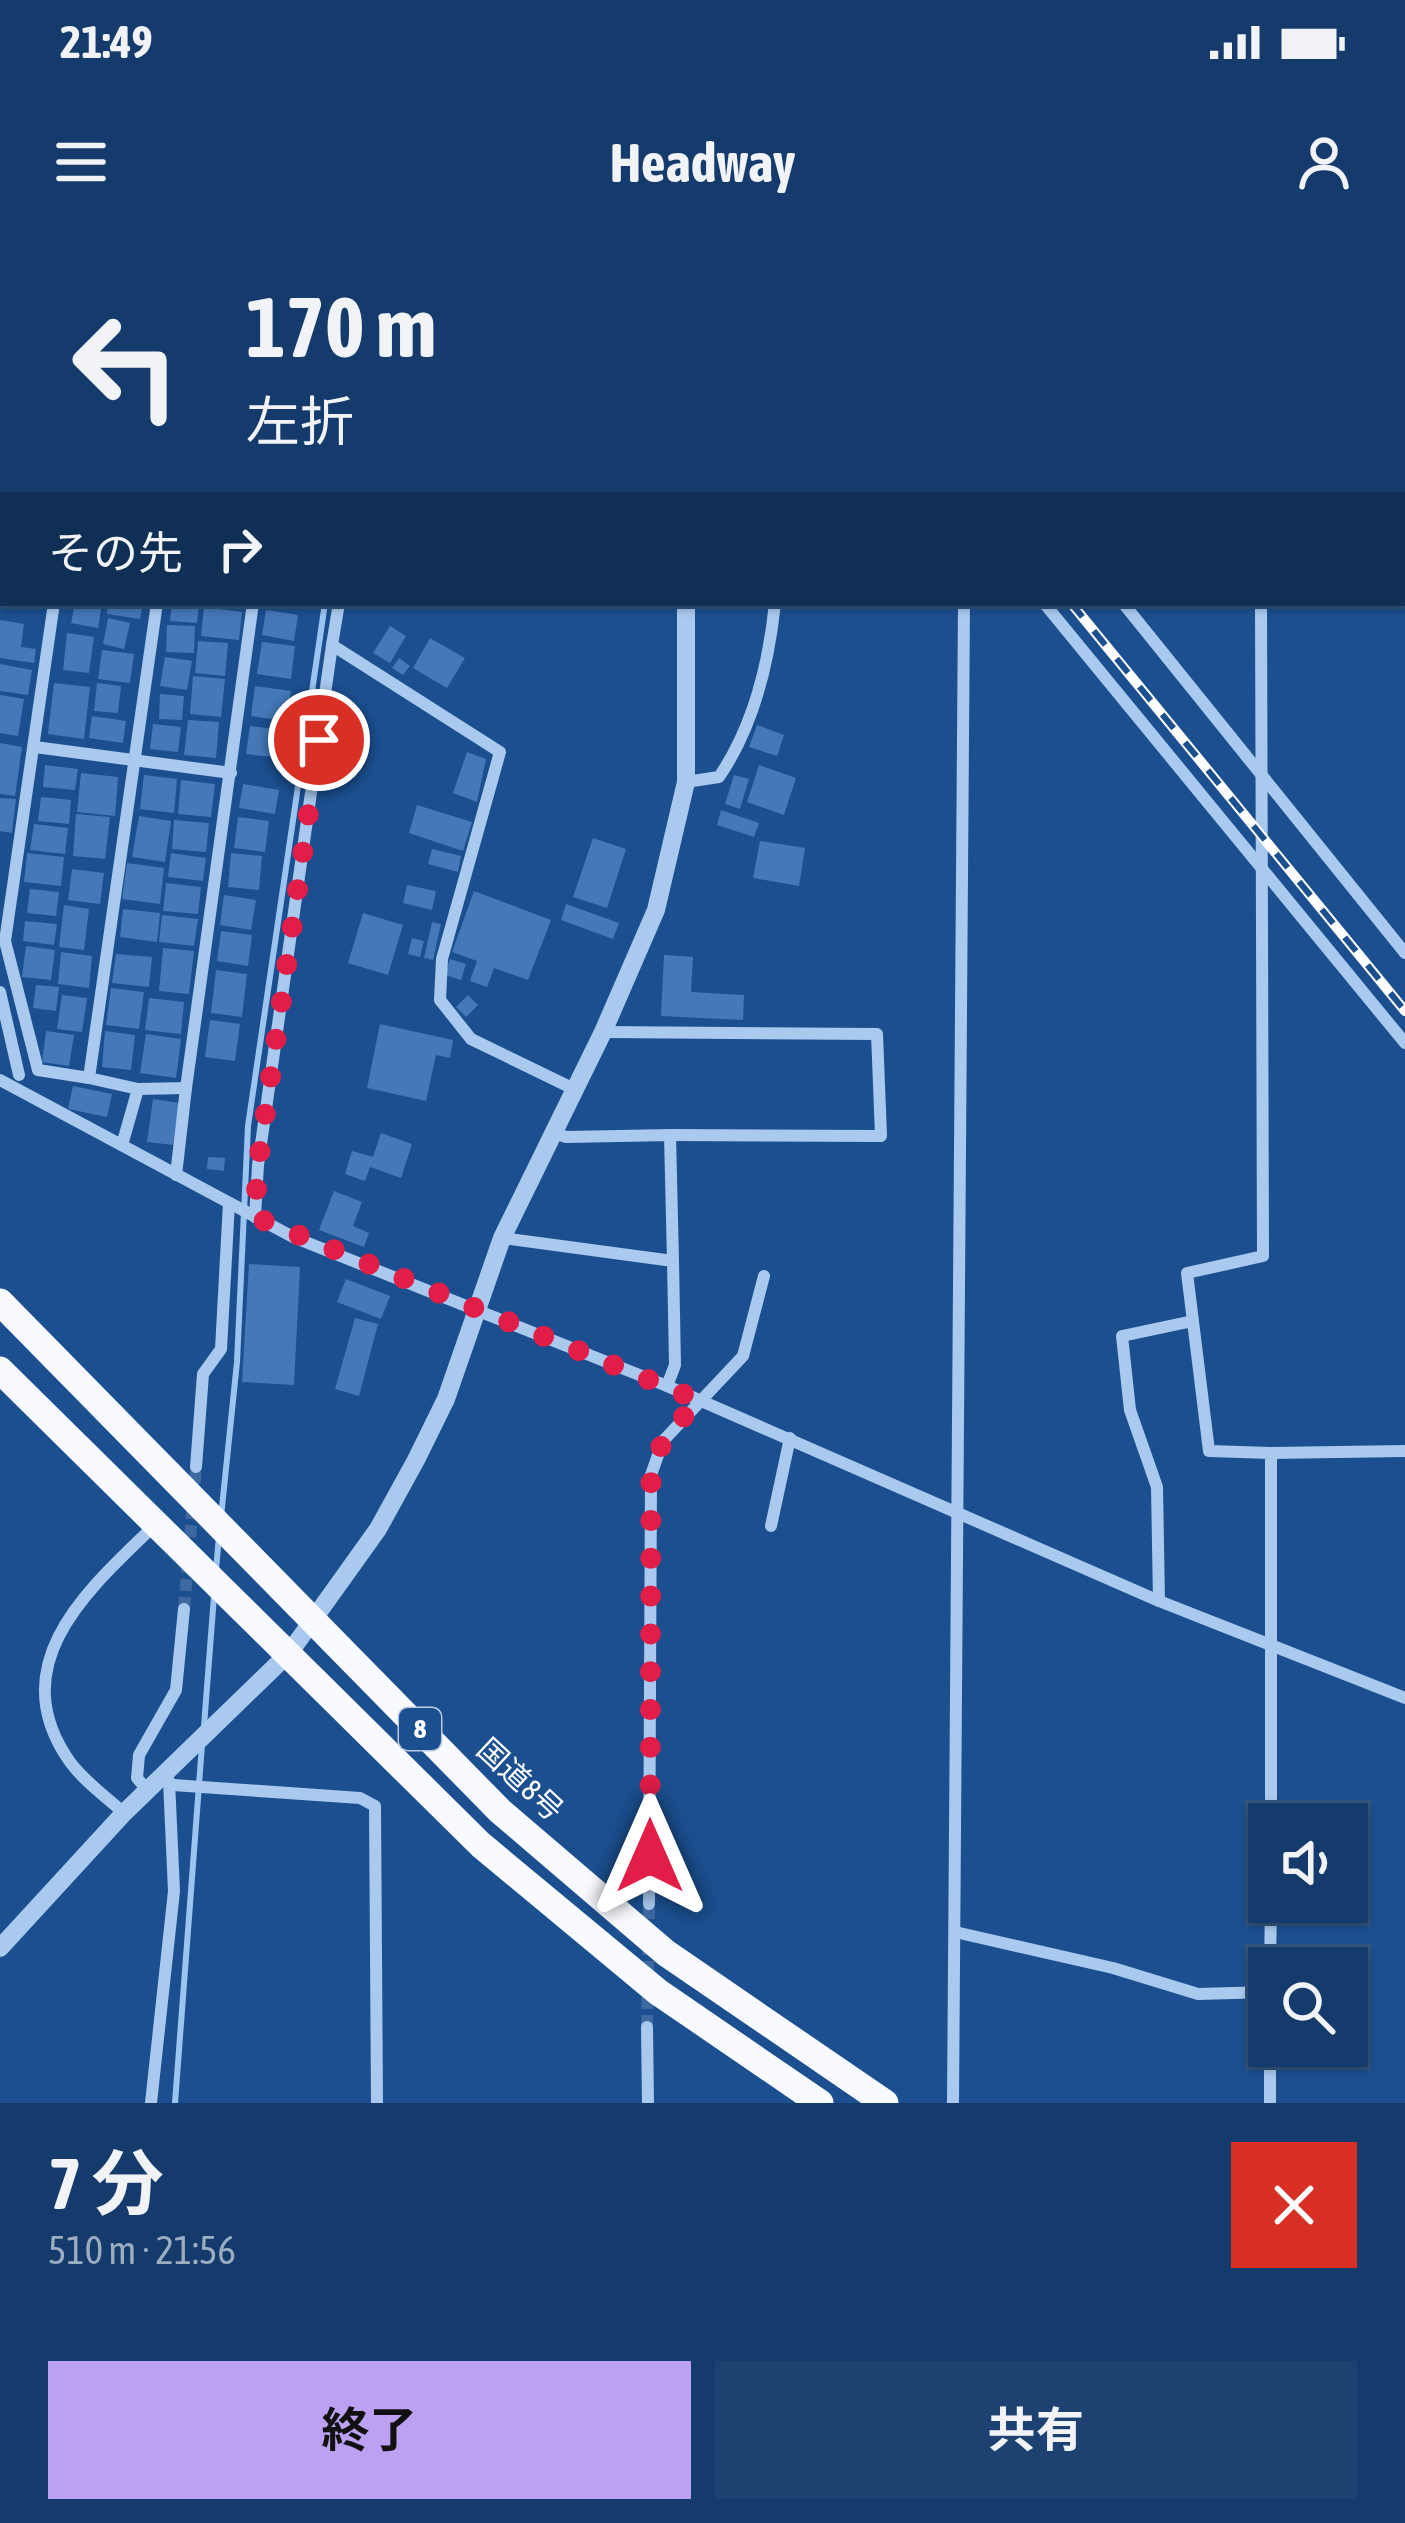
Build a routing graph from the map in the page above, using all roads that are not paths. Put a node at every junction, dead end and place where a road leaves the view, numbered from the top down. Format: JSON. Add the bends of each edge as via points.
{"nodes":[{"id":1,"x":54,"y":606,"type":"edge"},
{"id":2,"x":157,"y":606,"type":"edge"},
{"id":3,"x":253,"y":606,"type":"edge"},
{"id":4,"x":338,"y":606,"type":"edge"},
{"id":5,"x":686,"y":606,"type":"edge"},
{"id":6,"x":776,"y":606,"type":"edge"},
{"id":7,"x":964,"y":606,"type":"edge"},
{"id":8,"x":1046,"y":606,"type":"edge"},
{"id":9,"x":1125,"y":606,"type":"edge"},
{"id":10,"x":1262,"y":606,"type":"edge"},
{"id":11,"x":332,"y":645,"type":"junction"},
{"id":12,"x":34,"y":746,"type":"junction"},
{"id":13,"x":135,"y":760,"type":"junction"},
{"id":14,"x":230,"y":773,"type":"junction"},
{"id":15,"x":1262,"y":778,"type":"junction"},
{"id":16,"x":686,"y":782,"type":"junction"},
{"id":17,"x":1262,"y":871,"type":"junction"},
{"id":18,"x":1405,"y":953,"type":"edge"},
{"id":19,"x":0,"y":992,"type":"edge"},
{"id":20,"x":603,"y":1032,"type":"junction"},
{"id":21,"x":1405,"y":1043,"type":"edge"},
{"id":22,"x":19,"y":1075,"type":"dead end"},
{"id":23,"x":89,"y":1078,"type":"junction"},
{"id":24,"x":0,"y":1080,"type":"edge"},
{"id":25,"x":186,"y":1088,"type":"junction"},
{"id":26,"x":138,"y":1089,"type":"junction"},
{"id":27,"x":574,"y":1089,"type":"junction"},
{"id":28,"x":552,"y":1132,"type":"junction"},
{"id":29,"x":670,"y":1136,"type":"junction"},
{"id":30,"x":122,"y":1145,"type":"junction"},
{"id":31,"x":176,"y":1174,"type":"junction"},
{"id":32,"x":229,"y":1203,"type":"junction"},
{"id":33,"x":255,"y":1217,"type":"junction"},
{"id":34,"x":502,"y":1238,"type":"junction"},
{"id":35,"x":673,"y":1261,"type":"junction"},
{"id":36,"x":764,"y":1276,"type":"dead end"},
{"id":37,"x":0,"y":1302,"type":"edge"},
{"id":38,"x":478,"y":1310,"type":"junction"},
{"id":39,"x":1193,"y":1322,"type":"junction"},
{"id":40,"x":0,"y":1370,"type":"edge"},
{"id":41,"x":667,"y":1386,"type":"junction"},
{"id":42,"x":698,"y":1400,"type":"junction"},
{"id":43,"x":790,"y":1438,"type":"junction"},
{"id":44,"x":1405,"y":1451,"type":"edge"},
{"id":45,"x":1271,"y":1453,"type":"junction"},
{"id":46,"x":196,"y":1467,"type":"tunnel mouth"},
{"id":47,"x":958,"y":1511,"type":"junction"},
{"id":48,"x":157,"y":1523,"type":"junction"},
{"id":49,"x":771,"y":1526,"type":"dead end"},
{"id":50,"x":1160,"y":1601,"type":"junction"},
{"id":51,"x":184,"y":1609,"type":"tunnel mouth"},
{"id":52,"x":311,"y":1622,"type":"junction"},
{"id":53,"x":1271,"y":1644,"type":"junction"},
{"id":54,"x":290,"y":1652,"type":"junction"},
{"id":55,"x":1405,"y":1698,"type":"edge"},
{"id":56,"x":169,"y":1781,"type":"junction"},
{"id":57,"x":147,"y":1790,"type":"junction"},
{"id":58,"x":1271,"y":1803,"type":"edge"},
{"id":59,"x":124,"y":1813,"type":"junction"},
{"id":60,"x":649,"y":1904,"type":"tunnel mouth"},
{"id":61,"x":955,"y":1932,"type":"junction"},
{"id":62,"x":0,"y":1948,"type":"edge"},
{"id":63,"x":1248,"y":1993,"type":"edge"},
{"id":64,"x":647,"y":2026,"type":"tunnel mouth"},
{"id":65,"x":1270,"y":2067,"type":"edge"},
{"id":66,"x":151,"y":2103,"type":"edge"},
{"id":67,"x":377,"y":2103,"type":"edge"},
{"id":68,"x":648,"y":2103,"type":"edge"},
{"id":69,"x":820,"y":2103,"type":"edge"},
{"id":70,"x":885,"y":2103,"type":"edge"},
{"id":71,"x":952,"y":2103,"type":"edge"},
{"id":72,"x":1270,"y":2103,"type":"edge"}],
"edges":[{"from":1,"to":12,"type":"street"},
{"from":2,"to":13,"type":"street"},
{"from":3,"to":14,"type":"street"},
{"from":4,"to":11,"type":"street"},
{"from":5,"to":16,"type":"street"},
{"from":6,"to":16,"type":"street","via":[[738,750],[719,777]]},
{"from":7,"to":47,"type":"street"},
{"from":8,"to":17,"type":"street"},
{"from":9,"to":15,"type":"street"},
{"from":10,"to":15,"type":"street"},
{"from":11,"to":27,"type":"street","via":[[500,752],[442,959],[440,1000],[471,1039]]},
{"from":11,"to":33,"type":"street"},
{"from":12,"to":13,"type":"street"},
{"from":12,"to":23,"type":"street","via":[[5,941],[38,1070]]},
{"from":13,"to":14,"type":"street"},
{"from":13,"to":23,"type":"street"},
{"from":14,"to":25,"type":"street"},
{"from":15,"to":17,"type":"street"},
{"from":15,"to":18,"type":"street"},
{"from":16,"to":20,"type":"street","via":[[656,910]]},
{"from":17,"to":21,"type":"street"},
{"from":17,"to":39,"type":"street","via":[[1263,1256],[1187,1273]]},
{"from":19,"to":22,"type":"street"},
{"from":20,"to":27,"type":"street"},
{"from":20,"to":29,"type":"street","via":[[878,1034],[880,1136]]},
{"from":23,"to":26,"type":"street"},
{"from":24,"to":30,"type":"street"},
{"from":25,"to":26,"type":"street"},
{"from":25,"to":31,"type":"street"},
{"from":26,"to":30,"type":"street"},
{"from":27,"to":28,"type":"street"},
{"from":28,"to":29,"type":"street"},
{"from":28,"to":34,"type":"street"},
{"from":29,"to":35,"type":"street"},
{"from":30,"to":31,"type":"street"},
{"from":31,"to":32,"type":"street"},
{"from":32,"to":33,"type":"street"},
{"from":32,"to":46,"type":"street","via":[[221,1349],[203,1374]]},
{"from":33,"to":38,"type":"street"},
{"from":34,"to":35,"type":"street"},
{"from":34,"to":38,"type":"street"},
{"from":35,"to":41,"type":"street","via":[[675,1365]]},
{"from":36,"to":42,"type":"street","via":[[743,1356]]},
{"from":37,"to":52,"type":"highway","name":"国道8号","number":"8"},
{"from":38,"to":41,"type":"street"},
{"from":38,"to":52,"type":"street","via":[[416,1460]]},
{"from":39,"to":45,"type":"street","via":[[1209,1451]]},
{"from":39,"to":50,"type":"street","via":[[1122,1336],[1130,1410],[1157,1486]]},
{"from":40,"to":48,"type":"highway","number":"8"},
{"from":41,"to":42,"type":"street"},
{"from":42,"to":43,"type":"street"},
{"from":42,"to":60,"type":"street","via":[[663,1441],[651,1475]]},
{"from":43,"to":47,"type":"street"},
{"from":43,"to":49,"type":"street"},
{"from":44,"to":45,"type":"street"},
{"from":45,"to":53,"type":"street"},
{"from":47,"to":50,"type":"street"},
{"from":47,"to":61,"type":"street"},
{"from":48,"to":54,"type":"highway","number":"8"},
{"from":48,"to":59,"type":"street","via":[[70,1606],[48,1645],[42,1690],[49,1729],[70,1764]]},
{"from":50,"to":53,"type":"street"},
{"from":51,"to":57,"type":"street","via":[[176,1690],[139,1755],[136,1778]]},
{"from":52,"to":54,"type":"street"},
{"from":52,"to":70,"type":"highway","name":"国道8号","number":"8","via":[[500,1811],[666,1953]]},
{"from":53,"to":55,"type":"street"},
{"from":53,"to":58,"type":"street"},
{"from":54,"to":56,"type":"street"},
{"from":54,"to":69,"type":"highway","number":"8","via":[[481,1845],[658,1992]]},
{"from":56,"to":57,"type":"street"},
{"from":56,"to":66,"type":"street","via":[[174,1891]]},
{"from":56,"to":67,"type":"street","via":[[360,1798],[375,1806]]},
{"from":57,"to":59,"type":"street"},
{"from":59,"to":62,"type":"street"},
{"from":61,"to":63,"type":"street","via":[[1198,1994]]},
{"from":61,"to":71,"type":"street"},
{"from":64,"to":68,"type":"street"},
{"from":65,"to":72,"type":"street"}]}
